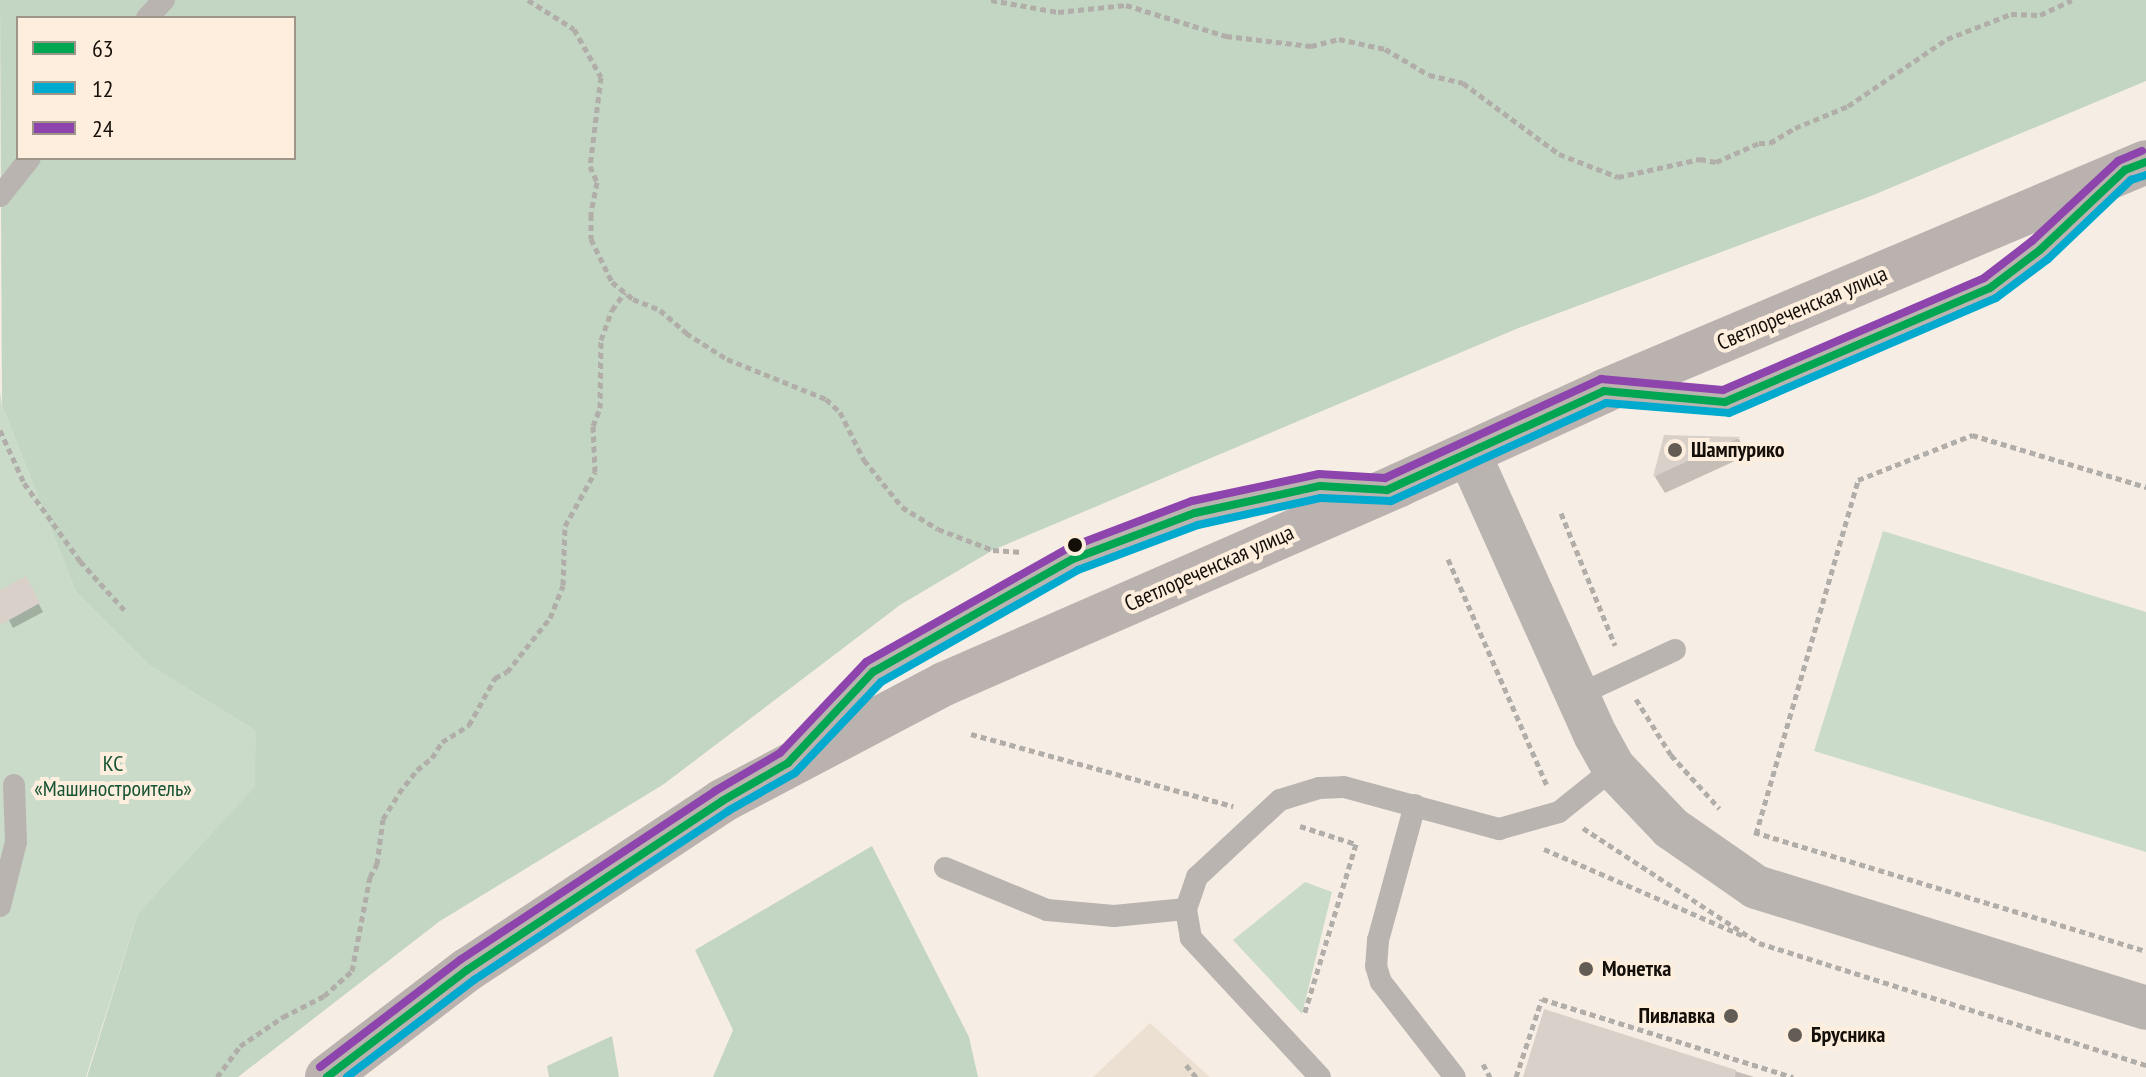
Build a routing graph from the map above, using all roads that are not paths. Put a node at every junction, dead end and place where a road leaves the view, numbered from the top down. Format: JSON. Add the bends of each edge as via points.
{"nodes":[{"id":1,"x":164,"y":0,"type":"edge"},
{"id":2,"x":149,"y":16,"type":"edge"},
{"id":3,"x":28,"y":160,"type":"edge"},
{"id":4,"x":2136,"y":166,"type":"edge"},
{"id":5,"x":0,"y":196,"type":"edge"},
{"id":6,"x":1604,"y":391,"type":"junction"},
{"id":7,"x":1469,"y":454,"type":"junction"},
{"id":8,"x":1387,"y":490,"type":"junction"},
{"id":9,"x":1675,"y":650,"type":"dead end"},
{"id":10,"x":1578,"y":695,"type":"junction"},
{"id":11,"x":788,"y":763,"type":"junction"},
{"id":12,"x":1614,"y":768,"type":"junction"},
{"id":13,"x":14,"y":785,"type":"dead end"},
{"id":14,"x":1415,"y":805,"type":"junction"},
{"id":15,"x":945,"y":868,"type":"dead end"},
{"id":16,"x":0,"y":906,"type":"edge"},
{"id":17,"x":1186,"y":909,"type":"junction"},
{"id":18,"x":2146,"y":1008,"type":"edge"},
{"id":19,"x":327,"y":1077,"type":"edge"},
{"id":20,"x":1320,"y":1077,"type":"edge"},
{"id":21,"x":1455,"y":1077,"type":"edge"}],
"edges":[{"from":1,"to":2,"type":"lane"},
{"from":3,"to":5,"type":"lane"},
{"from":4,"to":6,"type":"main road","name":"Светлореченская улица"},
{"from":4,"to":6,"type":"lane","via":[[1990,288],[1807,368],[1725,402]]},
{"from":6,"to":7,"type":"main road","name":"Светлореченская улица"},
{"from":7,"to":8,"type":"main road","name":"Светлореченская улица"},
{"from":7,"to":10,"type":"street"},
{"from":8,"to":11,"type":"main road","name":"Светлореченская улица","via":[[944,684]]},
{"from":8,"to":11,"type":"lane","via":[[1320,486],[1221,507],[1073,559],[873,672]]},
{"from":9,"to":10,"type":"lane"},
{"from":10,"to":12,"type":"street"},
{"from":11,"to":19,"type":"main road","name":"Светлореченская улица","via":[[467,970]]},
{"from":12,"to":14,"type":"lane","via":[[1559,812],[1499,829]]},
{"from":12,"to":18,"type":"street","via":[[1671,828],[1756,887]]},
{"from":13,"to":16,"type":"lane","via":[[16,842]]},
{"from":14,"to":17,"type":"lane","via":[[1344,787],[1280,800],[1197,877]]},
{"from":14,"to":21,"type":"lane","via":[[1378,940],[1376,966],[1381,982]]},
{"from":15,"to":17,"type":"lane","via":[[1047,910],[1114,916]]},
{"from":17,"to":20,"type":"lane","via":[[1191,938]]}]}
